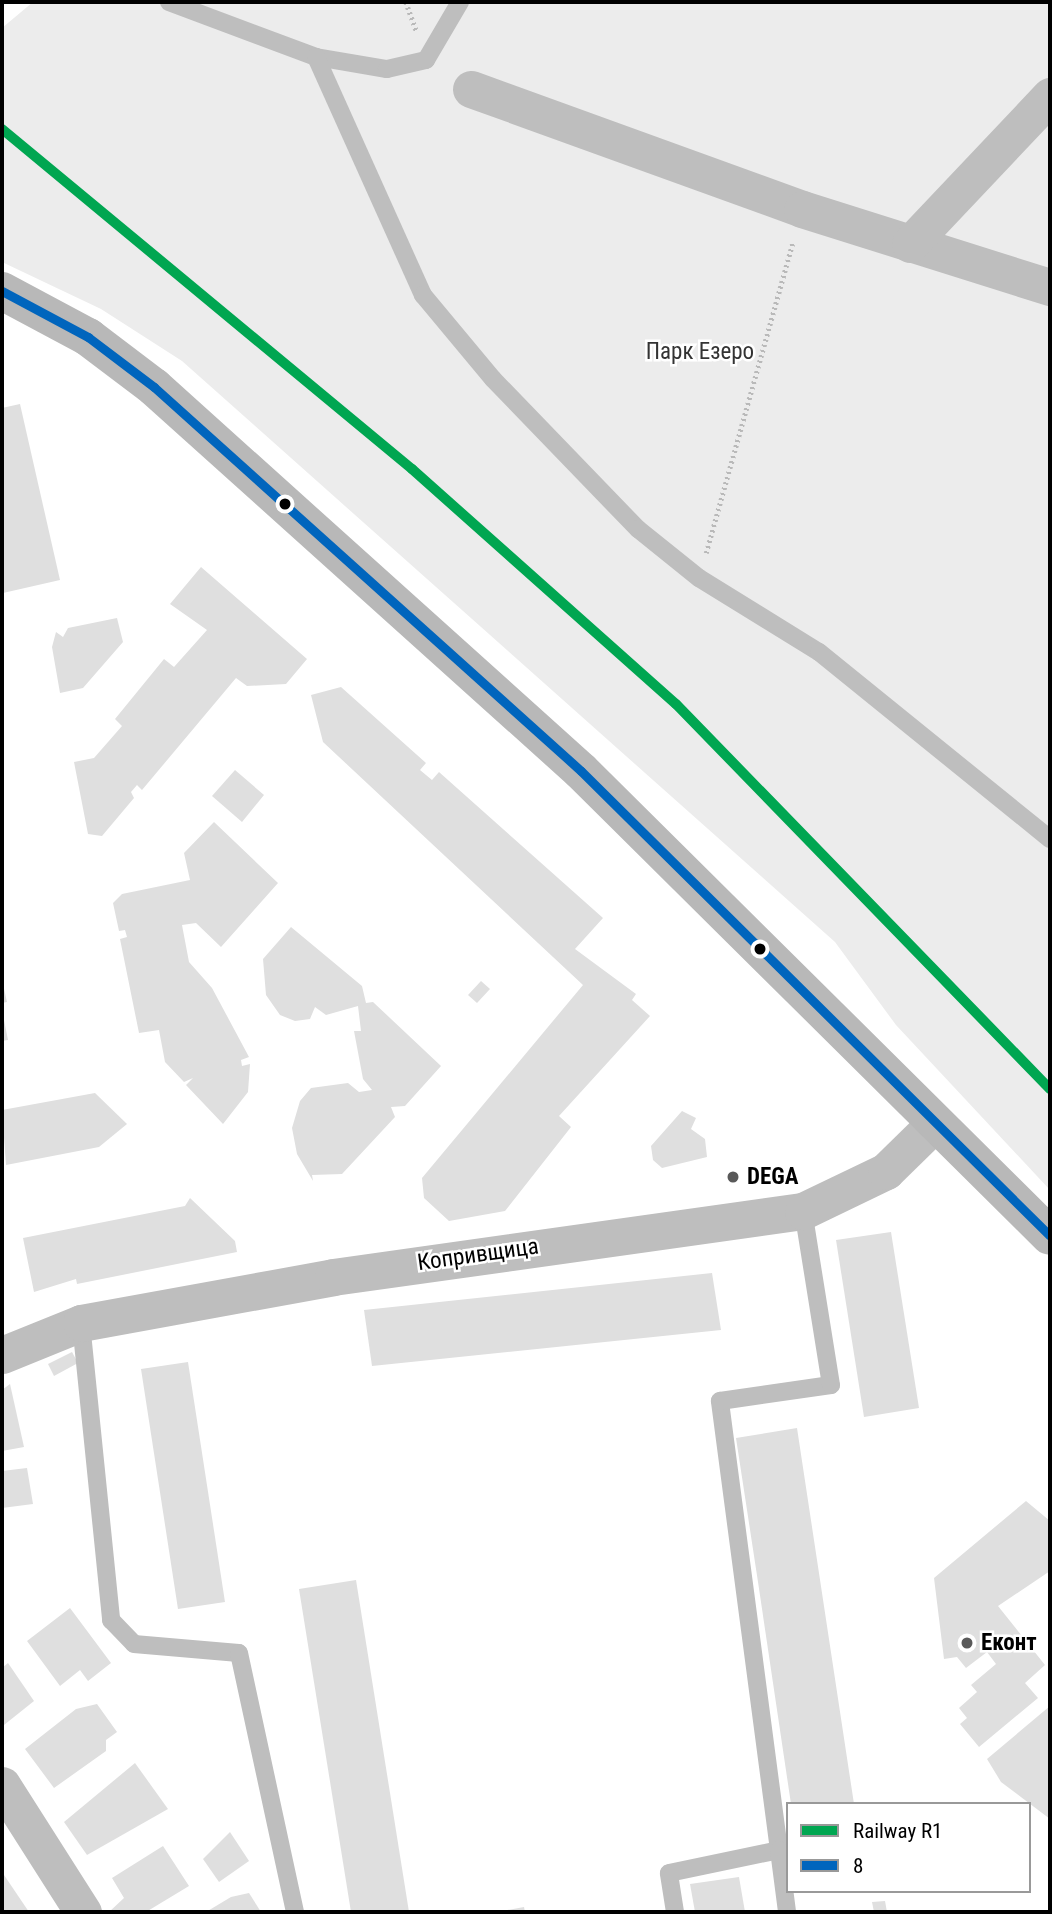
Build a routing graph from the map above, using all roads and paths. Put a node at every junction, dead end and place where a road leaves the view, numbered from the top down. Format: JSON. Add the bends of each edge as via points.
{"nodes":[{"id":1,"x":169,"y":2,"type":"edge"},
{"id":2,"x":460,"y":2,"type":"edge"},
{"id":3,"x":316,"y":57,"type":"junction"},
{"id":4,"x":471,"y":89,"type":"dead end"},
{"id":5,"x":1050,"y":96,"type":"edge"},
{"id":6,"x":802,"y":209,"type":"junction"},
{"id":7,"x":910,"y":244,"type":"junction"},
{"id":8,"x":1050,"y":287,"type":"edge"},
{"id":9,"x":2,"y":291,"type":"edge"},
{"id":10,"x":699,"y":578,"type":"junction"},
{"id":11,"x":1050,"y":839,"type":"edge"},
{"id":12,"x":936,"y":1123,"type":"junction"},
{"id":13,"x":803,"y":1211,"type":"junction"},
{"id":14,"x":1050,"y":1236,"type":"edge"},
{"id":15,"x":81,"y":1323,"type":"junction"},
{"id":16,"x":2,"y":1355,"type":"edge"},
{"id":17,"x":2,"y":1785,"type":"edge"},
{"id":18,"x":779,"y":1850,"type":"junction"},
{"id":19,"x":83,"y":1912,"type":"edge"},
{"id":20,"x":295,"y":1912,"type":"edge"},
{"id":21,"x":675,"y":1912,"type":"edge"},
{"id":22,"x":787,"y":1912,"type":"edge"}],
"edges":[{"from":1,"to":3,"type":"lane"},
{"from":2,"to":3,"type":"lane","via":[[426,60],[387,69]]},
{"from":3,"to":10,"type":"lane","via":[[423,295],[493,379],[638,529]]},
{"from":4,"to":6,"type":"street"},
{"from":5,"to":7,"type":"street"},
{"from":6,"to":7,"type":"street"},
{"from":6,"to":10,"type":"path"},
{"from":7,"to":8,"type":"street"},
{"from":9,"to":12,"type":"main road","via":[[88,337],[155,387],[581,771]]},
{"from":10,"to":11,"type":"lane","via":[[819,652]]},
{"from":12,"to":13,"type":"street","name":"Копривщица","via":[[886,1171]]},
{"from":12,"to":14,"type":"main road"},
{"from":13,"to":15,"type":"street","name":"Копривщица","via":[[417,1263]]},
{"from":13,"to":18,"type":"lane","via":[[831,1385],[720,1401]]},
{"from":15,"to":16,"type":"street","name":"Копривщица"},
{"from":15,"to":20,"type":"lane","via":[[111,1620],[134,1644],[239,1653]]},
{"from":17,"to":19,"type":"street"},
{"from":18,"to":21,"type":"lane","via":[[669,1873]]},
{"from":18,"to":22,"type":"lane"}]}
